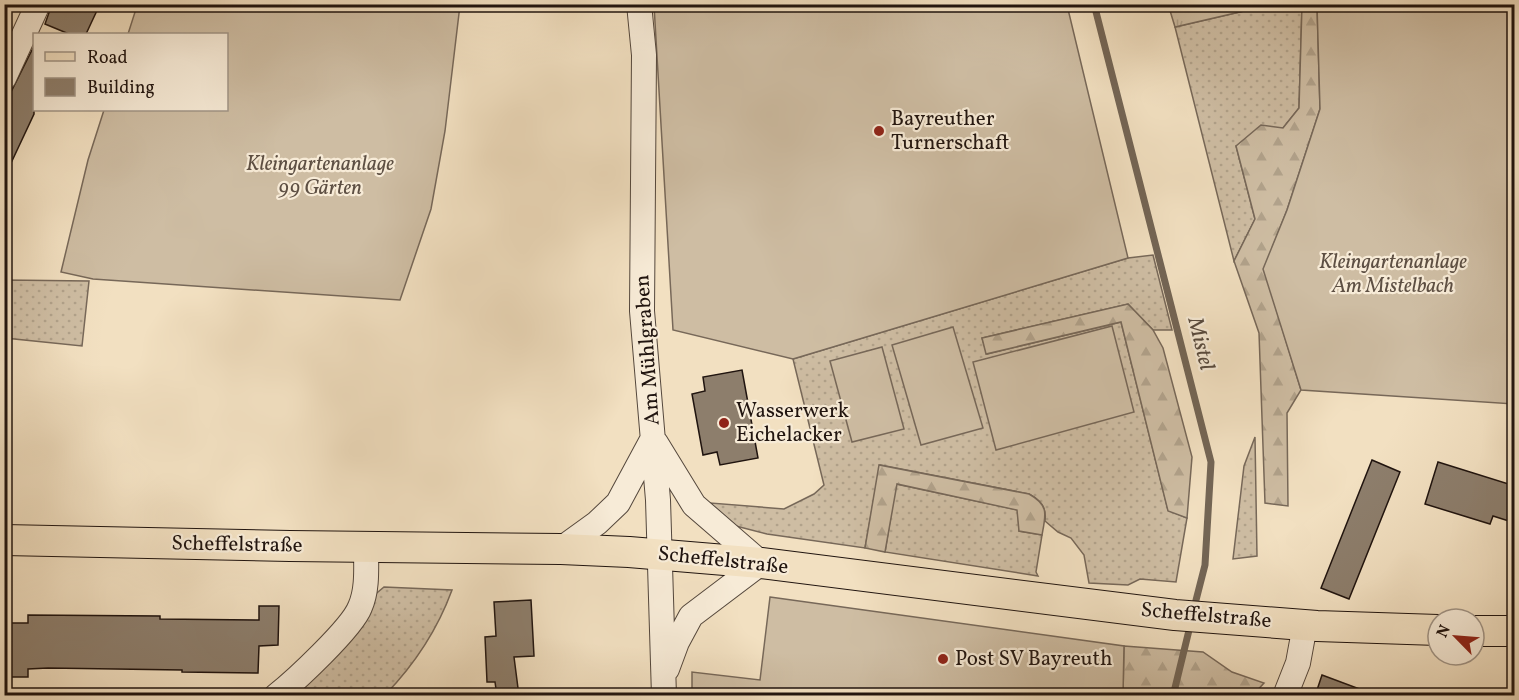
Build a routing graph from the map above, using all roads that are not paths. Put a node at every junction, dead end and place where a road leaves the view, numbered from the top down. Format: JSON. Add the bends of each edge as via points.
{"nodes":[{"id":1,"x":38,"y":4,"type":"edge"},
{"id":2,"x":639,"y":4,"type":"edge"},
{"id":3,"x":4,"y":78,"type":"edge"},
{"id":4,"x":653,"y":438,"type":"junction"},
{"id":5,"x":4,"y":540,"type":"edge"},
{"id":6,"x":366,"y":547,"type":"junction"},
{"id":7,"x":561,"y":549,"type":"junction"},
{"id":8,"x":661,"y":554,"type":"junction"},
{"id":9,"x":760,"y":563,"type":"junction"},
{"id":10,"x":1305,"y":625,"type":"junction"},
{"id":11,"x":1426,"y":630,"type":"edge"},
{"id":12,"x":1486,"y":631,"type":"edge"},
{"id":13,"x":1515,"y":631,"type":"edge"},
{"id":14,"x":663,"y":688,"type":"edge"},
{"id":15,"x":276,"y":696,"type":"edge"},
{"id":16,"x":1285,"y":696,"type":"edge"}],
"edges":[{"from":1,"to":3,"type":"street"},
{"from":2,"to":4,"type":"street","name":"Am Mühlgraben","via":[[644,55],[642,311]]},
{"from":4,"to":7,"type":"street","via":[[618,503]]},
{"from":4,"to":8,"type":"street","name":"Am Mühlgraben"},
{"from":4,"to":9,"type":"street","via":[[694,505]]},
{"from":5,"to":6,"type":"main road","name":"Scheffelstraße"},
{"from":6,"to":7,"type":"main road","name":"Scheffelstraße"},
{"from":6,"to":15,"type":"street","via":[[364,593],[354,619]]},
{"from":7,"to":8,"type":"main road","name":"Scheffelstraße"},
{"from":8,"to":9,"type":"main road","name":"Scheffelstraße"},
{"from":8,"to":14,"type":"street","name":"Am Mühlgraben"},
{"from":9,"to":10,"type":"main road","name":"Scheffelstraße","via":[[1175,615]]},
{"from":9,"to":14,"type":"street","via":[[691,616],[677,642]]},
{"from":10,"to":11,"type":"main road","name":"Scheffelstraße"},
{"from":10,"to":16,"type":"street","via":[[1298,663]]},
{"from":12,"to":13,"type":"main road"}]}
